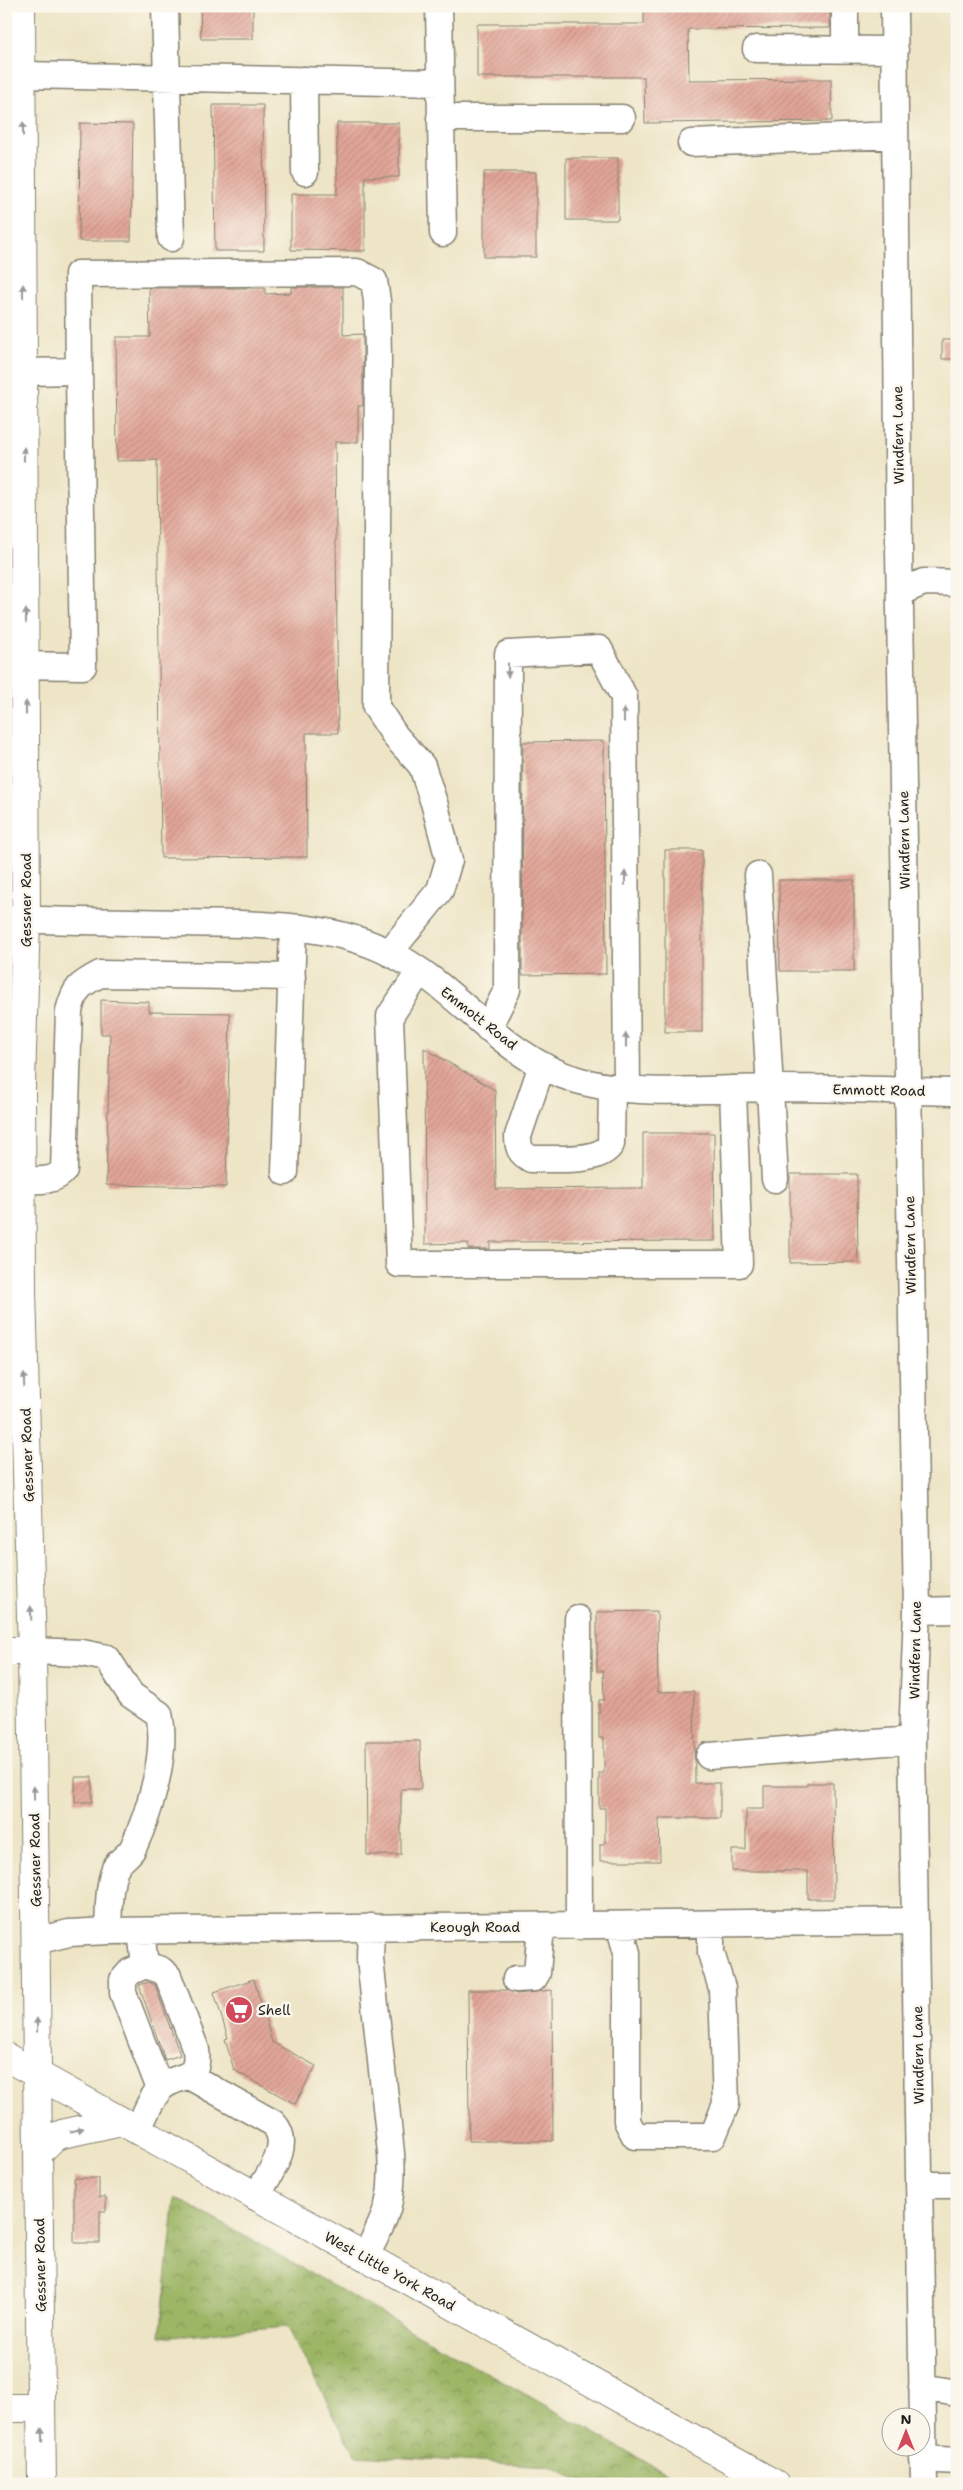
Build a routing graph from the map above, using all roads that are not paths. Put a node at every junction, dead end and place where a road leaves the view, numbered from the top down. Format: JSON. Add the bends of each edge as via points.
{"nodes":[{"id":1,"x":21,"y":6,"type":"edge"},
{"id":2,"x":165,"y":6,"type":"edge"},
{"id":3,"x":438,"y":6,"type":"edge"},
{"id":4,"x":845,"y":6,"type":"edge"},
{"id":5,"x":894,"y":6,"type":"edge"},
{"id":6,"x":756,"y":49,"type":"dead end"},
{"id":7,"x":845,"y":49,"type":"junction"},
{"id":8,"x":895,"y":50,"type":"junction"},
{"id":9,"x":14,"y":77,"type":"edge"},
{"id":10,"x":167,"y":78,"type":"junction"},
{"id":11,"x":304,"y":80,"type":"junction"},
{"id":12,"x":440,"y":83,"type":"junction"},
{"id":13,"x":440,"y":118,"type":"junction"},
{"id":14,"x":622,"y":118,"type":"dead end"},
{"id":15,"x":895,"y":135,"type":"junction"},
{"id":16,"x":691,"y":143,"type":"dead end"},
{"id":17,"x":305,"y":172,"type":"dead end"},
{"id":18,"x":443,"y":233,"type":"dead end"},
{"id":19,"x":15,"y":237,"type":"edge"},
{"id":20,"x":172,"y":238,"type":"dead end"},
{"id":21,"x":79,"y":371,"type":"junction"},
{"id":22,"x":24,"y":372,"type":"junction"},
{"id":23,"x":957,"y":571,"type":"edge"},
{"id":24,"x":899,"y":580,"type":"junction"},
{"id":25,"x":957,"y":583,"type":"edge"},
{"id":26,"x":16,"y":665,"type":"edge"},
{"id":27,"x":758,"y":875,"type":"dead end"},
{"id":28,"x":16,"y":919,"type":"edge"},
{"id":29,"x":293,"y":928,"type":"junction"},
{"id":30,"x":389,"y":953,"type":"junction"},
{"id":31,"x":420,"y":970,"type":"junction"},
{"id":32,"x":292,"y":978,"type":"junction"},
{"id":33,"x":488,"y":1028,"type":"junction"},
{"id":34,"x":542,"y":1065,"type":"junction"},
{"id":35,"x":14,"y":1082,"type":"edge"},
{"id":36,"x":619,"y":1088,"type":"junction"},
{"id":37,"x":768,"y":1088,"type":"junction"},
{"id":38,"x":733,"y":1089,"type":"junction"},
{"id":39,"x":908,"y":1091,"type":"junction"},
{"id":40,"x":957,"y":1092,"type":"edge"},
{"id":41,"x":285,"y":1172,"type":"dead end"},
{"id":42,"x":775,"y":1179,"type":"dead end"},
{"id":43,"x":22,"y":1180,"type":"junction"},
{"id":44,"x":14,"y":1291,"type":"edge"},
{"id":45,"x":957,"y":1610,"type":"edge"},
{"id":46,"x":916,"y":1611,"type":"junction"},
{"id":47,"x":578,"y":1619,"type":"dead end"},
{"id":48,"x":19,"y":1651,"type":"edge"},
{"id":49,"x":912,"y":1740,"type":"junction"},
{"id":50,"x":709,"y":1756,"type":"dead end"},
{"id":51,"x":915,"y":1922,"type":"junction"},
{"id":52,"x":711,"y":1924,"type":"junction"},
{"id":53,"x":619,"y":1925,"type":"junction"},
{"id":54,"x":541,"y":1926,"type":"junction"},
{"id":55,"x":579,"y":1926,"type":"junction"},
{"id":56,"x":371,"y":1927,"type":"junction"},
{"id":57,"x":141,"y":1931,"type":"junction"},
{"id":58,"x":109,"y":1932,"type":"junction"},
{"id":59,"x":36,"y":1941,"type":"junction"},
{"id":60,"x":145,"y":1965,"type":"junction"},
{"id":61,"x":516,"y":1979,"type":"dead end"},
{"id":62,"x":6,"y":2057,"type":"edge"},
{"id":63,"x":38,"y":2074,"type":"junction"},
{"id":64,"x":189,"y":2076,"type":"junction"},
{"id":65,"x":160,"y":2089,"type":"junction"},
{"id":66,"x":129,"y":2126,"type":"junction"},
{"id":67,"x":38,"y":2152,"type":"junction"},
{"id":68,"x":919,"y":2185,"type":"junction"},
{"id":69,"x":957,"y":2185,"type":"edge"},
{"id":70,"x":256,"y":2197,"type":"junction"},
{"id":71,"x":365,"y":2257,"type":"junction"},
{"id":72,"x":922,"y":2386,"type":"junction"},
{"id":73,"x":957,"y":2393,"type":"edge"},
{"id":74,"x":6,"y":2408,"type":"edge"},
{"id":75,"x":42,"y":2408,"type":"junction"},
{"id":76,"x":957,"y":2461,"type":"edge"},
{"id":77,"x":924,"y":2472,"type":"edge"},
{"id":78,"x":42,"y":2484,"type":"edge"},
{"id":79,"x":775,"y":2484,"type":"edge"}],
"edges":[{"from":1,"to":9,"type":"main road","name":"Gessner Road"},
{"from":2,"to":10,"type":"street"},
{"from":3,"to":12,"type":"street"},
{"from":4,"to":7,"type":"street"},
{"from":5,"to":8,"type":"street","name":"Windfern Lane"},
{"from":6,"to":7,"type":"street"},
{"from":7,"to":8,"type":"street"},
{"from":8,"to":15,"type":"street","name":"Windfern Lane"},
{"from":9,"to":10,"type":"street"},
{"from":19,"to":9,"type":"main road","name":"Gessner Road","one_way":true},
{"from":10,"to":11,"type":"street"},
{"from":10,"to":20,"type":"street"},
{"from":11,"to":12,"type":"street"},
{"from":11,"to":17,"type":"street"},
{"from":12,"to":13,"type":"street"},
{"from":13,"to":14,"type":"street"},
{"from":13,"to":18,"type":"street"},
{"from":15,"to":16,"type":"street"},
{"from":15,"to":24,"type":"street","name":"Windfern Lane"},
{"from":22,"to":19,"type":"main road","name":"Gessner Road","one_way":true},
{"from":21,"to":22,"type":"street"},
{"from":21,"to":26,"type":"street","via":[[82,666]]},
{"from":21,"to":30,"type":"street","via":[[78,274],[357,272],[374,281],[378,359],[376,707],[422,766],[449,860],[440,890]]},
{"from":26,"to":22,"type":"main road","name":"Gessner Road","one_way":true},
{"from":23,"to":24,"type":"street"},
{"from":24,"to":25,"type":"street"},
{"from":24,"to":39,"type":"street","name":"Windfern Lane"},
{"from":28,"to":26,"type":"main road","name":"Gessner Road","one_way":true},
{"from":27,"to":37,"type":"street"},
{"from":28,"to":29,"type":"street","name":"Emmott Road"},
{"from":28,"to":35,"type":"main road","name":"Gessner Road"},
{"from":29,"to":30,"type":"street","name":"Emmott Road","via":[[341,934]]},
{"from":29,"to":32,"type":"street"},
{"from":30,"to":31,"type":"street","name":"Emmott Road"},
{"from":31,"to":33,"type":"street","name":"Emmott Road"},
{"from":31,"to":38,"type":"street","via":[[390,1016],[399,1264],[739,1264]]},
{"from":32,"to":41,"type":"street"},
{"from":32,"to":43,"type":"street","via":[[100,974],[84,983],[74,993],[69,1011],[64,1170],[49,1180]]},
{"from":33,"to":34,"type":"street","name":"Emmott Road"},
{"from":36,"to":33,"type":"street","one_way":true,"via":[[624,697],[599,649],[508,654],[507,990]]},
{"from":34,"to":36,"type":"street","name":"Emmott Road","via":[[576,1080]]},
{"from":34,"to":36,"type":"street","via":[[518,1136],[518,1147],[531,1159],[593,1157],[607,1150],[611,1144]]},
{"from":35,"to":43,"type":"main road","name":"Gessner Road"},
{"from":36,"to":38,"type":"street","name":"Emmott Road"},
{"from":37,"to":38,"type":"street","name":"Emmott Road"},
{"from":37,"to":39,"type":"street","name":"Emmott Road"},
{"from":37,"to":42,"type":"street"},
{"from":39,"to":40,"type":"street","name":"Emmott Road"},
{"from":39,"to":46,"type":"street","name":"Windfern Lane"},
{"from":43,"to":44,"type":"main road","name":"Gessner Road"},
{"from":48,"to":44,"type":"main road","name":"Gessner Road","one_way":true},
{"from":45,"to":46,"type":"street"},
{"from":46,"to":49,"type":"street","name":"Windfern Lane"},
{"from":47,"to":55,"type":"street"},
{"from":48,"to":58,"type":"street","via":[[82,1653],[107,1658],[132,1695],[159,1714],[163,1729],[152,1799],[132,1850],[114,1868],[107,1906]]},
{"from":59,"to":48,"type":"main road","name":"Gessner Road","one_way":true},
{"from":49,"to":50,"type":"street"},
{"from":49,"to":51,"type":"street","name":"Windfern Lane"},
{"from":51,"to":52,"type":"street","name":"Keough Road"},
{"from":51,"to":68,"type":"street","name":"Windfern Lane"},
{"from":52,"to":53,"type":"street","name":"Keough Road"},
{"from":52,"to":53,"type":"street","via":[[711,1954],[722,1988],[726,2104],[713,2136],[635,2136],[626,2121],[627,1953]]},
{"from":53,"to":55,"type":"street","name":"Keough Road"},
{"from":54,"to":55,"type":"street","name":"Keough Road"},
{"from":54,"to":56,"type":"street","name":"Keough Road"},
{"from":54,"to":61,"type":"street","via":[[537,1973],[534,1978]]},
{"from":56,"to":57,"type":"street","name":"Keough Road"},
{"from":56,"to":71,"type":"street","via":[[370,1959],[393,2185],[386,2215]]},
{"from":57,"to":58,"type":"street","name":"Keough Road"},
{"from":57,"to":60,"type":"street"},
{"from":58,"to":59,"type":"street","name":"Keough Road","via":[[69,1933]]},
{"from":63,"to":59,"type":"main road","name":"Gessner Road","one_way":true},
{"from":60,"to":64,"type":"street","via":[[168,1976],[196,2050],[195,2070]]},
{"from":60,"to":65,"type":"street","via":[[130,1972],[123,1980],[123,1993]]},
{"from":62,"to":63,"type":"main road","name":"West Little York Road"},
{"from":63,"to":66,"type":"main road","name":"West Little York Road"},
{"from":63,"to":67,"type":"main road","name":"Gessner Road"},
{"from":64,"to":65,"type":"street"},
{"from":64,"to":70,"type":"street","via":[[279,2130],[282,2149]]},
{"from":65,"to":66,"type":"street"},
{"from":67,"to":66,"type":"main road","one_way":true,"via":[[62,2134]]},
{"from":66,"to":70,"type":"main road","name":"West Little York Road"},
{"from":67,"to":75,"type":"main road","name":"Gessner Road"},
{"from":68,"to":69,"type":"street"},
{"from":68,"to":72,"type":"street","name":"Windfern Lane"},
{"from":70,"to":71,"type":"main road","name":"West Little York Road"},
{"from":71,"to":79,"type":"main road","name":"West Little York Road"},
{"from":72,"to":73,"type":"street"},
{"from":72,"to":77,"type":"street","name":"Windfern Lane"},
{"from":74,"to":75,"type":"main road"},
{"from":78,"to":75,"type":"main road","name":"Gessner Road","one_way":true},
{"from":76,"to":77,"type":"street"}]}
